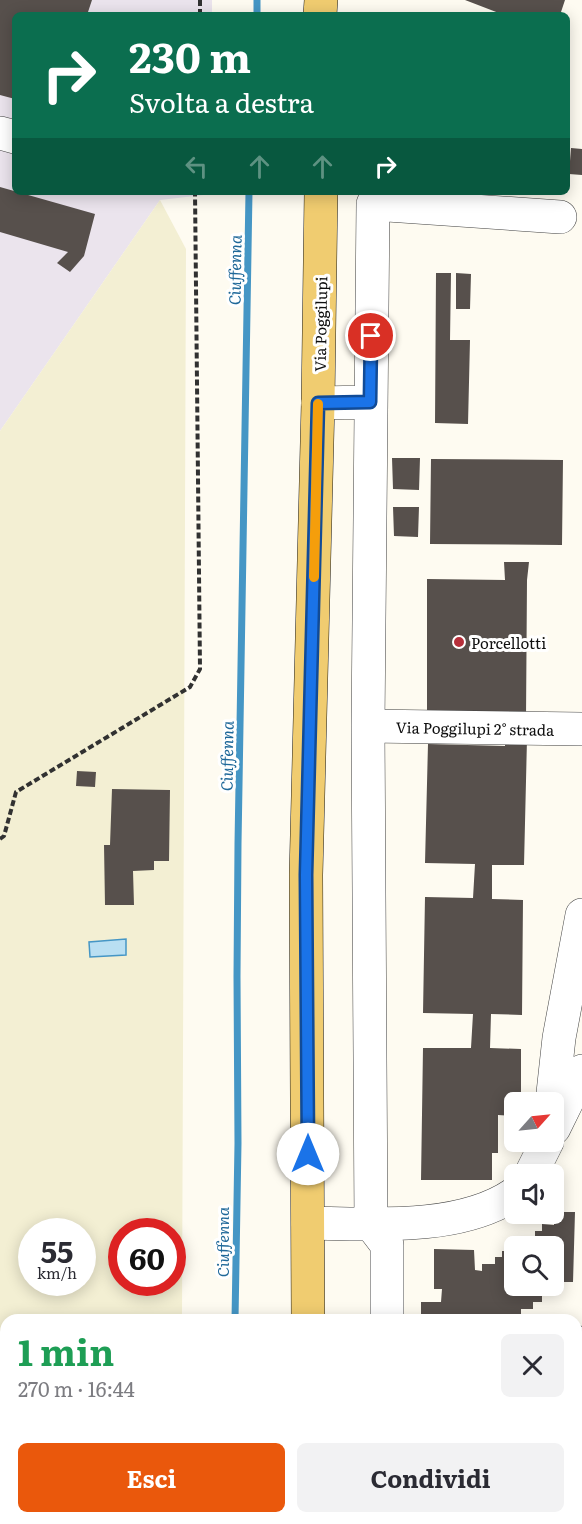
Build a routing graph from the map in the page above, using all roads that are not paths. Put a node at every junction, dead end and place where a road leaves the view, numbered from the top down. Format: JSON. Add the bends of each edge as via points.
{"nodes":[{"id":1,"x":321,"y":195,"type":"edge"},
{"id":2,"x":560,"y":217,"type":"dead end"},
{"id":3,"x":370,"y":402,"type":"junction"},
{"id":4,"x":318,"y":403,"type":"junction"},
{"id":5,"x":368,"y":726,"type":"junction"},
{"id":6,"x":582,"y":729,"type":"edge"},
{"id":7,"x":582,"y":915,"type":"edge"},
{"id":8,"x":582,"y":1071,"type":"edge"},
{"id":9,"x":553,"y":1092,"type":"edge"},
{"id":10,"x":564,"y":1108,"type":"edge"},
{"id":11,"x":582,"y":1134,"type":"edge"},
{"id":12,"x":564,"y":1137,"type":"edge"},
{"id":13,"x":504,"y":1201,"type":"edge"},
{"id":14,"x":308,"y":1223,"type":"junction"},
{"id":15,"x":371,"y":1224,"type":"junction"},
{"id":16,"x":308,"y":1314,"type":"edge"},
{"id":17,"x":387,"y":1314,"type":"edge"}],
"edges":[{"from":1,"to":4,"type":"main road","name":"Via Poggilupi"},
{"from":2,"to":3,"type":"street","via":[[373,204]]},
{"from":3,"to":4,"type":"street"},
{"from":3,"to":5,"type":"street"},
{"from":4,"to":14,"type":"main road","name":"Via Poggilupi","via":[[306,875]]},
{"from":5,"to":6,"type":"street","name":"Via Poggilupi 2° strada"},
{"from":5,"to":15,"type":"street"},
{"from":7,"to":9,"type":"street"},
{"from":8,"to":10,"type":"street"},
{"from":11,"to":12,"type":"street"},
{"from":13,"to":15,"type":"street","via":[[481,1211],[433,1222]]},
{"from":14,"to":15,"type":"street"},
{"from":14,"to":16,"type":"main road","name":"Via Poggilupi"},
{"from":15,"to":17,"type":"street","via":[[387,1245]]}]}
